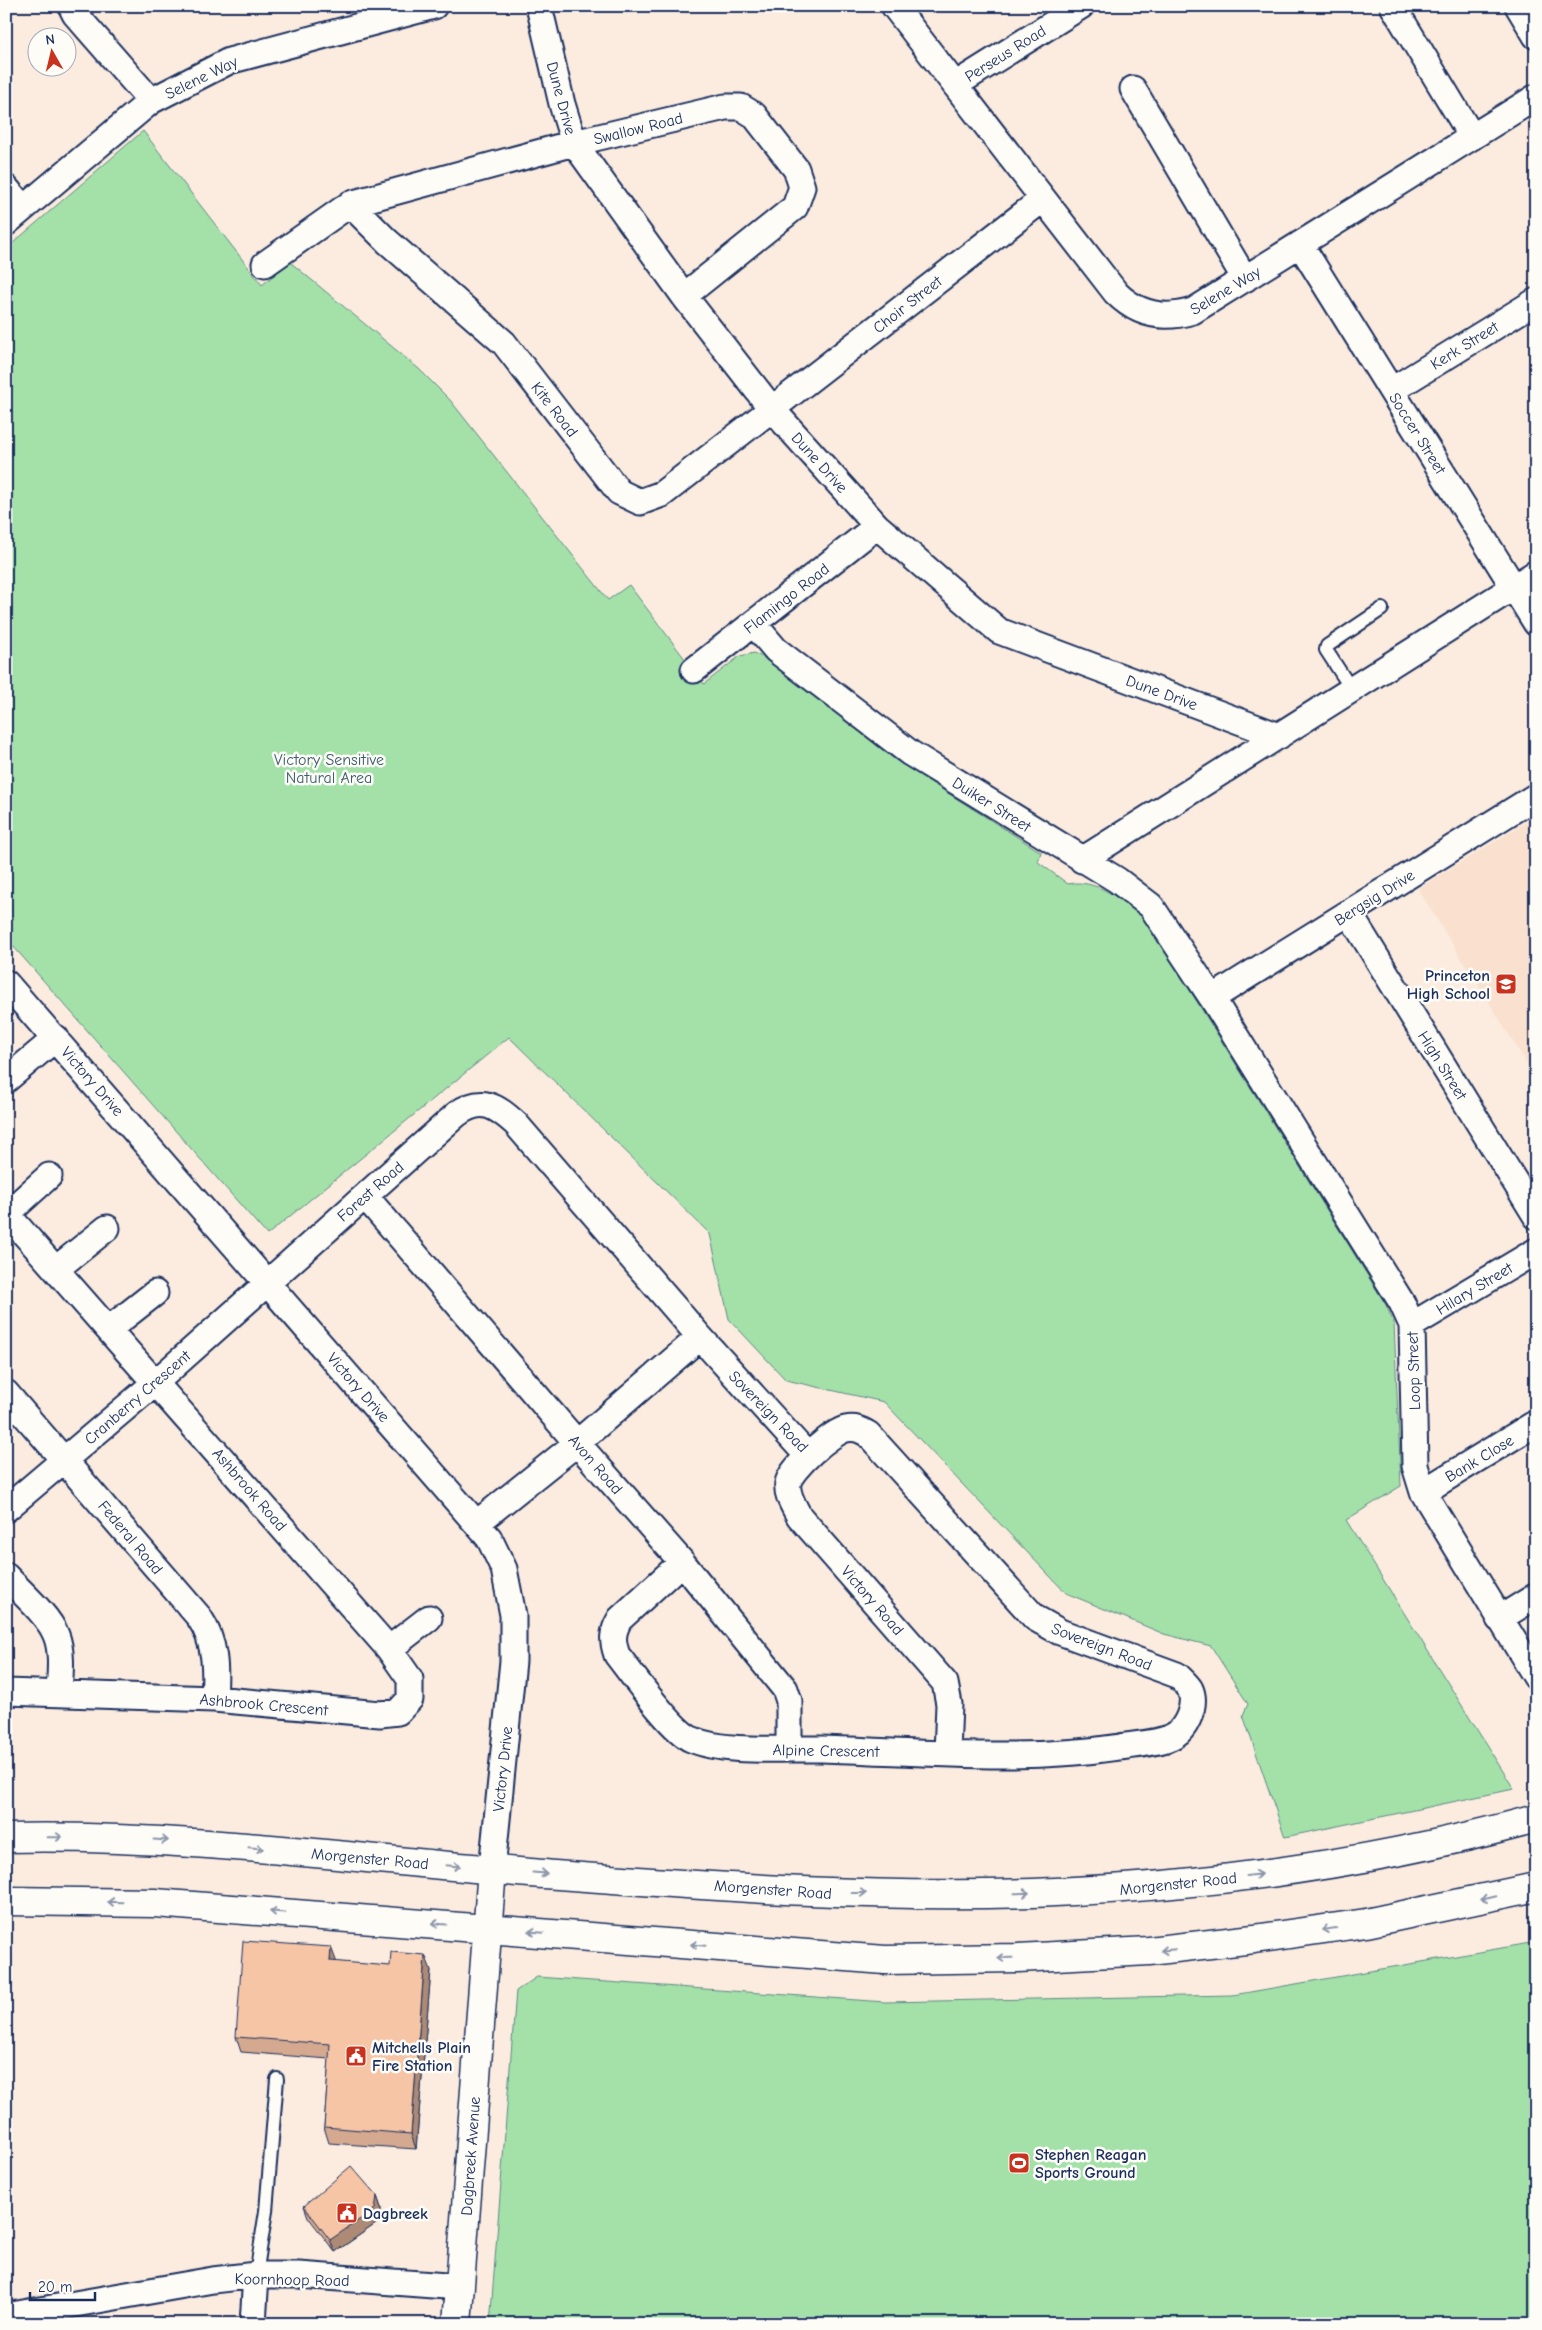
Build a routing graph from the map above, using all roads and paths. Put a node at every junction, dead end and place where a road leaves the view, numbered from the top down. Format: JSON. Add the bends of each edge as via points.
{"nodes":[{"id":1,"x":72,"y":6,"type":"edge"},
{"id":2,"x":434,"y":6,"type":"edge"},
{"id":3,"x":539,"y":6,"type":"edge"},
{"id":4,"x":894,"y":6,"type":"edge"},
{"id":5,"x":1081,"y":6,"type":"edge"},
{"id":6,"x":1393,"y":6,"type":"edge"},
{"id":7,"x":1518,"y":6,"type":"edge"},
{"id":8,"x":1536,"y":36,"type":"edge"},
{"id":9,"x":955,"y":85,"type":"junction"},
{"id":10,"x":1133,"y":89,"type":"dead end"},
{"id":11,"x":1536,"y":97,"type":"edge"},
{"id":12,"x":151,"y":101,"type":"junction"},
{"id":13,"x":1472,"y":137,"type":"junction"},
{"id":14,"x":574,"y":143,"type":"junction"},
{"id":15,"x":6,"y":188,"type":"edge"},
{"id":16,"x":1043,"y":199,"type":"junction"},
{"id":17,"x":350,"y":204,"type":"junction"},
{"id":18,"x":15,"y":215,"type":"edge"},
{"id":19,"x":1300,"y":244,"type":"junction"},
{"id":20,"x":265,"y":264,"type":"dead end"},
{"id":21,"x":1245,"y":279,"type":"junction"},
{"id":22,"x":684,"y":296,"type":"junction"},
{"id":23,"x":1536,"y":301,"type":"edge"},
{"id":24,"x":1392,"y":390,"type":"junction"},
{"id":25,"x":771,"y":408,"type":"junction"},
{"id":26,"x":877,"y":526,"type":"junction"},
{"id":27,"x":1536,"y":573,"type":"edge"},
{"id":28,"x":1513,"y":588,"type":"junction"},
{"id":29,"x":1382,"y":609,"type":"dead end"},
{"id":30,"x":1536,"y":623,"type":"edge"},
{"id":31,"x":754,"y":624,"type":"junction"},
{"id":32,"x":694,"y":670,"type":"dead end"},
{"id":33,"x":1352,"y":690,"type":"junction"},
{"id":34,"x":1278,"y":736,"type":"junction"},
{"id":35,"x":1536,"y":796,"type":"edge"},
{"id":36,"x":1082,"y":860,"type":"junction"},
{"id":37,"x":1349,"y":913,"type":"junction"},
{"id":38,"x":6,"y":983,"type":"edge"},
{"id":39,"x":1212,"y":998,"type":"junction"},
{"id":40,"x":56,"y":1038,"type":"junction"},
{"id":41,"x":6,"y":1080,"type":"edge"},
{"id":42,"x":476,"y":1105,"type":"joint"},
{"id":43,"x":49,"y":1176,"type":"dead end"},
{"id":44,"x":365,"y":1196,"type":"junction"},
{"id":45,"x":7,"y":1213,"type":"edge"},
{"id":46,"x":1536,"y":1216,"type":"edge"},
{"id":47,"x":107,"y":1228,"type":"dead end"},
{"id":48,"x":1536,"y":1251,"type":"edge"},
{"id":49,"x":56,"y":1269,"type":"junction"},
{"id":50,"x":266,"y":1282,"type":"junction"},
{"id":51,"x":155,"y":1293,"type":"dead end"},
{"id":52,"x":1412,"y":1325,"type":"junction"},
{"id":53,"x":109,"y":1329,"type":"junction"},
{"id":54,"x":700,"y":1337,"type":"junction"},
{"id":55,"x":156,"y":1382,"type":"junction"},
{"id":56,"x":6,"y":1394,"type":"edge"},
{"id":57,"x":1536,"y":1423,"type":"edge"},
{"id":58,"x":577,"y":1443,"type":"junction"},
{"id":59,"x":808,"y":1456,"type":"junction"},
{"id":60,"x":64,"y":1459,"type":"junction"},
{"id":61,"x":1423,"y":1492,"type":"junction"},
{"id":62,"x":6,"y":1509,"type":"edge"},
{"id":63,"x":476,"y":1523,"type":"junction"},
{"id":64,"x":682,"y":1562,"type":"junction"},
{"id":65,"x":6,"y":1576,"type":"edge"},
{"id":66,"x":1536,"y":1596,"type":"edge"},
{"id":67,"x":429,"y":1618,"type":"dead end"},
{"id":68,"x":1499,"y":1619,"type":"junction"},
{"id":69,"x":389,"y":1650,"type":"junction"},
{"id":70,"x":1536,"y":1677,"type":"edge"},
{"id":71,"x":6,"y":1692,"type":"edge"},
{"id":72,"x":59,"y":1693,"type":"junction"},
{"id":73,"x":214,"y":1699,"type":"junction"},
{"id":74,"x":1188,"y":1719,"type":"joint"},
{"id":75,"x":789,"y":1748,"type":"junction"},
{"id":76,"x":947,"y":1753,"type":"junction"},
{"id":77,"x":1536,"y":1819,"type":"edge"},
{"id":78,"x":6,"y":1838,"type":"edge"},
{"id":79,"x":492,"y":1869,"type":"junction"},
{"id":80,"x":1536,"y":1887,"type":"edge"},
{"id":81,"x":6,"y":1901,"type":"edge"},
{"id":82,"x":487,"y":1928,"type":"junction"},
{"id":83,"x":276,"y":2078,"type":"dead end"},
{"id":84,"x":256,"y":2275,"type":"junction"},
{"id":85,"x":460,"y":2287,"type":"junction"},
{"id":86,"x":6,"y":2316,"type":"edge"},
{"id":87,"x":253,"y":2324,"type":"edge"},
{"id":88,"x":457,"y":2324,"type":"edge"}],
"edges":[{"from":1,"to":12,"type":"street"},
{"from":2,"to":12,"type":"street","name":"Selene Way","via":[[230,61]]},
{"from":3,"to":14,"type":"street","name":"Dune Drive"},
{"from":4,"to":9,"type":"street","name":"Selene Way"},
{"from":5,"to":9,"type":"street","name":"Perseus Road"},
{"from":6,"to":13,"type":"street"},
{"from":7,"to":8,"type":"street"},
{"from":9,"to":16,"type":"street","name":"Selene Way"},
{"from":10,"to":21,"type":"street"},
{"from":11,"to":13,"type":"street","name":"Selene Way"},
{"from":12,"to":18,"type":"street","name":"Selene Way"},
{"from":13,"to":19,"type":"street","name":"Selene Way"},
{"from":14,"to":17,"type":"street","name":"Swallow Road"},
{"from":14,"to":22,"type":"street","name":"Dune Drive"},
{"from":14,"to":22,"type":"street","name":"Swallow Road","via":[[725,107],[741,107],[754,115],[796,169],[802,187],[795,207]]},
{"from":15,"to":18,"type":"street"},
{"from":16,"to":21,"type":"street","name":"Selene Way","via":[[1116,293],[1144,312],[1168,316],[1193,311]]},
{"from":16,"to":25,"type":"street","name":"Choir Street"},
{"from":17,"to":20,"type":"street","name":"Swallow Road"},
{"from":17,"to":25,"type":"street","name":"Kite Road","via":[[387,241],[504,343],[619,492],[640,502],[662,494]]},
{"from":19,"to":21,"type":"street","name":"Selene Way"},
{"from":19,"to":24,"type":"street","name":"Soccer Street"},
{"from":22,"to":25,"type":"street","name":"Dune Drive"},
{"from":23,"to":24,"type":"street","name":"Kerk Street"},
{"from":24,"to":28,"type":"street","name":"Soccer Street"},
{"from":25,"to":26,"type":"street","name":"Dune Drive"},
{"from":26,"to":31,"type":"street","name":"Flamingo Road"},
{"from":26,"to":34,"type":"street","name":"Dune Drive","via":[[1000,631]]},
{"from":27,"to":28,"type":"street"},
{"from":28,"to":30,"type":"street","name":"Soccer Street"},
{"from":28,"to":33,"type":"street"},
{"from":29,"to":33,"type":"lane","via":[[1327,646],[1328,656]]},
{"from":31,"to":32,"type":"street","name":"Flamingo Road"},
{"from":31,"to":36,"type":"street","name":"Duiker Street","via":[[776,650],[910,753]]},
{"from":33,"to":34,"type":"street"},
{"from":34,"to":36,"type":"street"},
{"from":35,"to":37,"type":"street","name":"Bergsig Drive"},
{"from":36,"to":39,"type":"street","name":"Duiker Street","via":[[1118,880],[1151,906]]},
{"from":37,"to":39,"type":"street","name":"Bergsig Drive"},
{"from":37,"to":46,"type":"street","name":"High Street"},
{"from":38,"to":40,"type":"street","name":"Victory Drive"},
{"from":39,"to":52,"type":"street","name":"Loop Street"},
{"from":40,"to":41,"type":"street"},
{"from":40,"to":50,"type":"street","name":"Victory Drive"},
{"from":42,"to":44,"type":"street","name":"Forest Road","via":[[457,1114]]},
{"from":42,"to":54,"type":"street","name":"Sovereign Road","via":[[493,1106],[516,1124]]},
{"from":43,"to":45,"type":"street","name":"Ashbrook Road"},
{"from":44,"to":50,"type":"street","name":"Forest Road"},
{"from":44,"to":58,"type":"street","name":"Avon Road"},
{"from":45,"to":49,"type":"street","name":"Ashbrook Road"},
{"from":47,"to":49,"type":"street"},
{"from":48,"to":52,"type":"street","name":"Hilary Street"},
{"from":49,"to":53,"type":"street","name":"Ashbrook Road"},
{"from":50,"to":55,"type":"street","name":"Cranberry Crescent"},
{"from":50,"to":63,"type":"street","name":"Victory Drive"},
{"from":51,"to":53,"type":"street"},
{"from":52,"to":61,"type":"street","name":"Loop Street","via":[[1415,1466]]},
{"from":53,"to":55,"type":"street","name":"Ashbrook Road"},
{"from":54,"to":58,"type":"street"},
{"from":54,"to":59,"type":"street","name":"Sovereign Road"},
{"from":55,"to":60,"type":"street","name":"Cranberry Crescent"},
{"from":55,"to":69,"type":"street","name":"Ashbrook Road"},
{"from":56,"to":60,"type":"street","name":"Federal Road"},
{"from":57,"to":61,"type":"street","name":"Bank Close"},
{"from":58,"to":63,"type":"street"},
{"from":58,"to":64,"type":"street","name":"Avon Road"},
{"from":59,"to":74,"type":"street","name":"Sovereign Road","via":[[839,1431],[854,1428],[868,1434],[1035,1618],[1060,1632],[1177,1675],[1189,1687],[1193,1697]]},
{"from":59,"to":76,"type":"street","name":"Victory Road","via":[[790,1478],[790,1498],[799,1516],[945,1683],[949,1704]]},
{"from":60,"to":62,"type":"street","name":"Cranberry Crescent"},
{"from":60,"to":73,"type":"street","name":"Federal Road","via":[[207,1629],[214,1659]]},
{"from":61,"to":68,"type":"street","name":"Loop Street"},
{"from":63,"to":79,"type":"street","name":"Victory Drive","via":[[489,1538],[504,1569],[513,1615],[513,1661]]},
{"from":64,"to":75,"type":"street","name":"Avon Road","via":[[785,1690],[789,1701]]},
{"from":64,"to":75,"type":"street","name":"Alpine Crescent","via":[[620,1619],[614,1631],[617,1655],[676,1728],[690,1738],[702,1743],[745,1748]]},
{"from":65,"to":72,"type":"street","via":[[42,1614],[57,1636]]},
{"from":66,"to":68,"type":"street"},
{"from":67,"to":69,"type":"street"},
{"from":68,"to":70,"type":"street","name":"Loop Street"},
{"from":69,"to":73,"type":"street","name":"Ashbrook Crescent","via":[[410,1679],[410,1699],[398,1712],[380,1714]]},
{"from":71,"to":72,"type":"street","name":"Ashbrook Crescent"},
{"from":72,"to":73,"type":"street","name":"Ashbrook Crescent"},
{"from":74,"to":76,"type":"street","name":"Alpine Crescent","via":[[1181,1730],[1159,1741],[1104,1749],[1048,1756]]},
{"from":75,"to":76,"type":"street","name":"Alpine Crescent"},
{"from":79,"to":77,"type":"main road","name":"Morgenster Road","one_way":true,"via":[[829,1892],[1054,1892],[1143,1887],[1313,1868],[1434,1845]]},
{"from":78,"to":79,"type":"main road","name":"Morgenster Road","one_way":true,"via":[[130,1838]]},
{"from":79,"to":82,"type":"main road","name":"Dagbreek Avenue"},
{"from":80,"to":82,"type":"main road","one_way":true,"via":[[1366,1923],[1254,1939],[1149,1951],[1018,1958],[885,1960]]},
{"from":82,"to":81,"type":"main road","one_way":true,"via":[[155,1903]]},
{"from":82,"to":85,"type":"main road","name":"Dagbreek Avenue"},
{"from":83,"to":84,"type":"lane","via":[[266,2211]]},
{"from":84,"to":85,"type":"street","name":"Koornhoop Road","via":[[299,2275]]},
{"from":84,"to":86,"type":"street","name":"Koornhoop Road"},
{"from":84,"to":87,"type":"street"},
{"from":85,"to":88,"type":"main road","name":"Dagbreek Avenue"}]}
